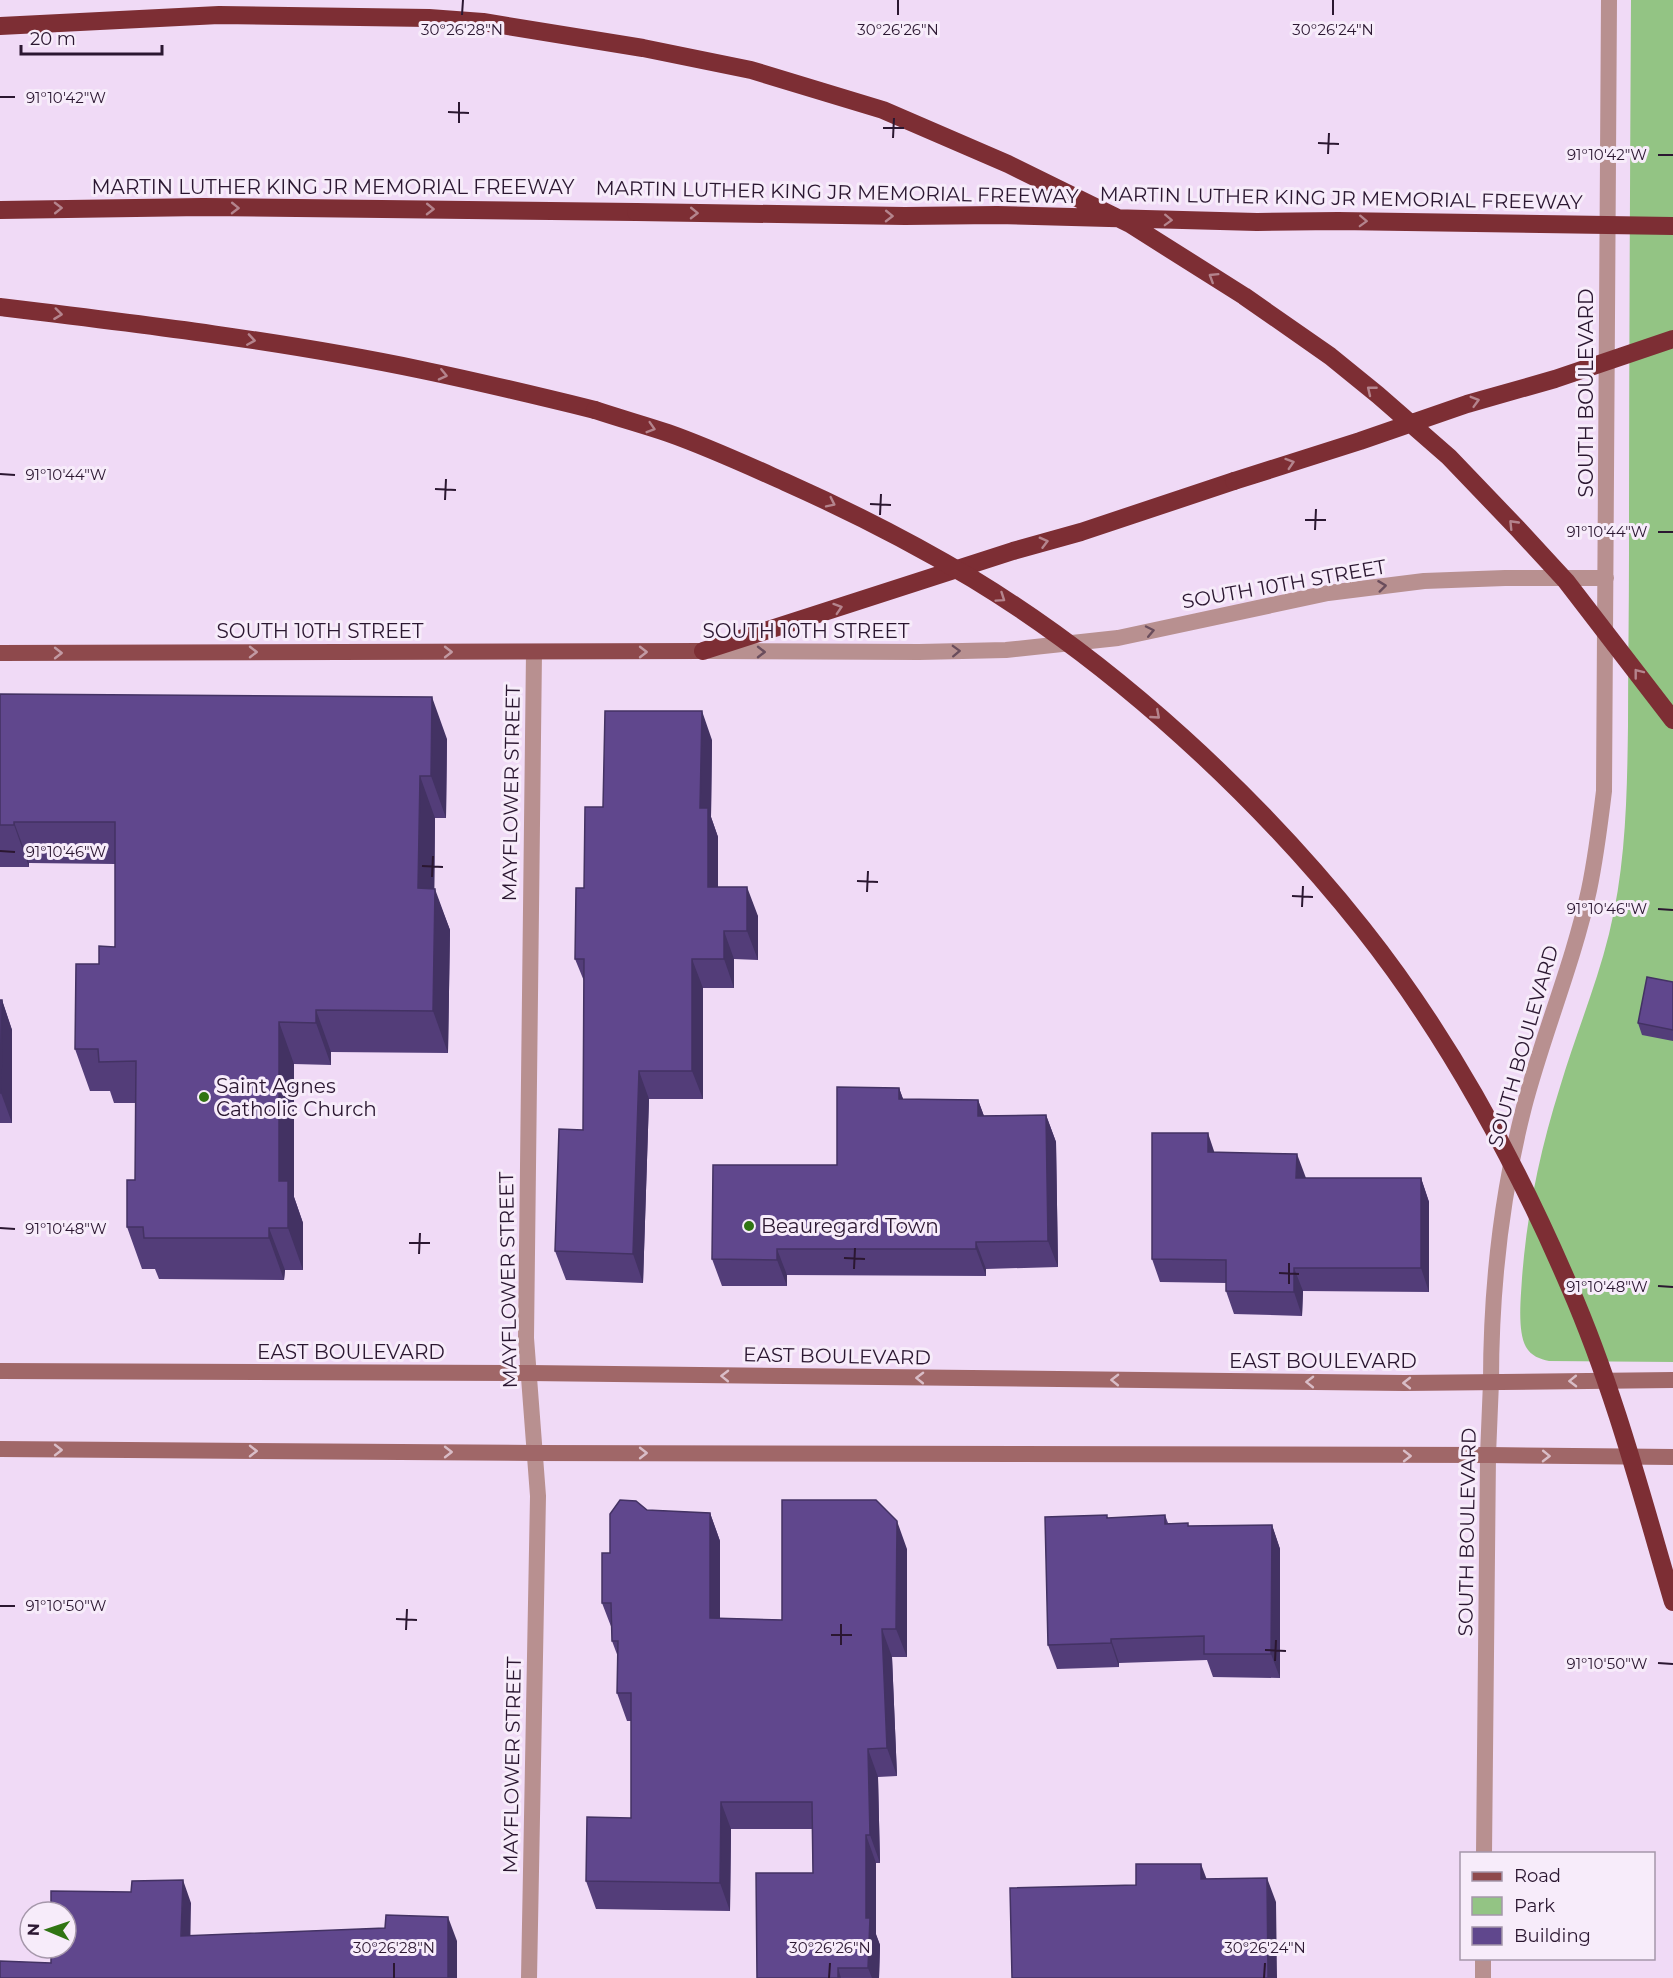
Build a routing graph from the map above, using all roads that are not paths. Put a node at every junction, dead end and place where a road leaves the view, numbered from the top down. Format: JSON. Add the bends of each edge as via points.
{"nodes":[{"id":1,"x":1609,"y":0,"type":"edge"},
{"id":2,"x":0,"y":26,"type":"edge"},
{"id":3,"x":0,"y":210,"type":"edge"},
{"id":4,"x":1673,"y":226,"type":"edge"},
{"id":5,"x":0,"y":307,"type":"edge"},
{"id":6,"x":1673,"y":339,"type":"edge"},
{"id":7,"x":1606,"y":578,"type":"junction"},
{"id":8,"x":703,"y":651,"type":"junction"},
{"id":9,"x":534,"y":652,"type":"junction"},
{"id":10,"x":0,"y":653,"type":"edge"},
{"id":11,"x":1673,"y":720,"type":"edge"},
{"id":12,"x":0,"y":1371,"type":"edge"},
{"id":13,"x":529,"y":1373,"type":"junction"},
{"id":14,"x":1673,"y":1380,"type":"edge"},
{"id":15,"x":1491,"y":1382,"type":"junction"},
{"id":16,"x":0,"y":1449,"type":"edge"},
{"id":17,"x":534,"y":1453,"type":"junction"},
{"id":18,"x":1488,"y":1455,"type":"junction"},
{"id":19,"x":1673,"y":1457,"type":"edge"},
{"id":20,"x":1673,"y":1602,"type":"edge"},
{"id":21,"x":1484,"y":1852,"type":"edge"},
{"id":22,"x":1483,"y":1960,"type":"edge"},
{"id":23,"x":529,"y":1978,"type":"edge"},
{"id":24,"x":1483,"y":1978,"type":"edge"}],
"edges":[{"from":1,"to":7,"type":"street","name":"SOUTH BOULEVARD"},
{"from":11,"to":2,"type":"highway","one_way":true,"bridge":true,"via":[[1566,581],[1518,529],[1449,458],[1330,356],[1130,224],[1008,164],[883,110],[751,70],[483,22],[219,15]]},
{"from":3,"to":4,"type":"highway","name":"MARTIN LUTHER KING JR MEMORIAL FREEWAY","one_way":true,"bridge":true,"via":[[203,207]]},
{"from":5,"to":20,"type":"highway","one_way":true,"bridge":true,"via":[[167,327],[422,370],[595,410],[670,434],[759,470],[905,540],[1050,631],[1135,696],[1246,798],[1363,929],[1459,1071],[1541,1222],[1578,1306]]},
{"from":8,"to":6,"type":"highway","one_way":true,"bridge":true},
{"from":8,"to":7,"type":"street","name":"SOUTH 10TH STREET","one_way":true,"via":[[1006,650],[1118,638],[1328,593],[1424,581]]},
{"from":7,"to":15,"type":"street","name":"SOUTH BOULEVARD","via":[[1604,791],[1597,848],[1565,979],[1524,1106],[1504,1200],[1497,1252]]},
{"from":9,"to":8,"type":"main road","name":"SOUTH 10TH STREET","one_way":true},
{"from":10,"to":9,"type":"main road","name":"SOUTH 10TH STREET","one_way":true},
{"from":9,"to":13,"type":"street","name":"MAYFLOWER STREET","via":[[526,1338]]},
{"from":12,"to":13,"type":"main road","name":"EAST BOULEVARD"},
{"from":15,"to":13,"type":"main road","name":"EAST BOULEVARD","one_way":true},
{"from":13,"to":17,"type":"street","name":"MAYFLOWER STREET"},
{"from":14,"to":15,"type":"main road","name":"EAST BOULEVARD","one_way":true},
{"from":15,"to":18,"type":"street","name":"SOUTH BOULEVARD"},
{"from":16,"to":17,"type":"main road","one_way":true},
{"from":17,"to":18,"type":"main road","one_way":true},
{"from":17,"to":23,"type":"street","name":"MAYFLOWER STREET","via":[[538,1496]]},
{"from":18,"to":19,"type":"main road","one_way":true},
{"from":18,"to":21,"type":"street","name":"SOUTH BOULEVARD"},
{"from":22,"to":24,"type":"street"}]}
